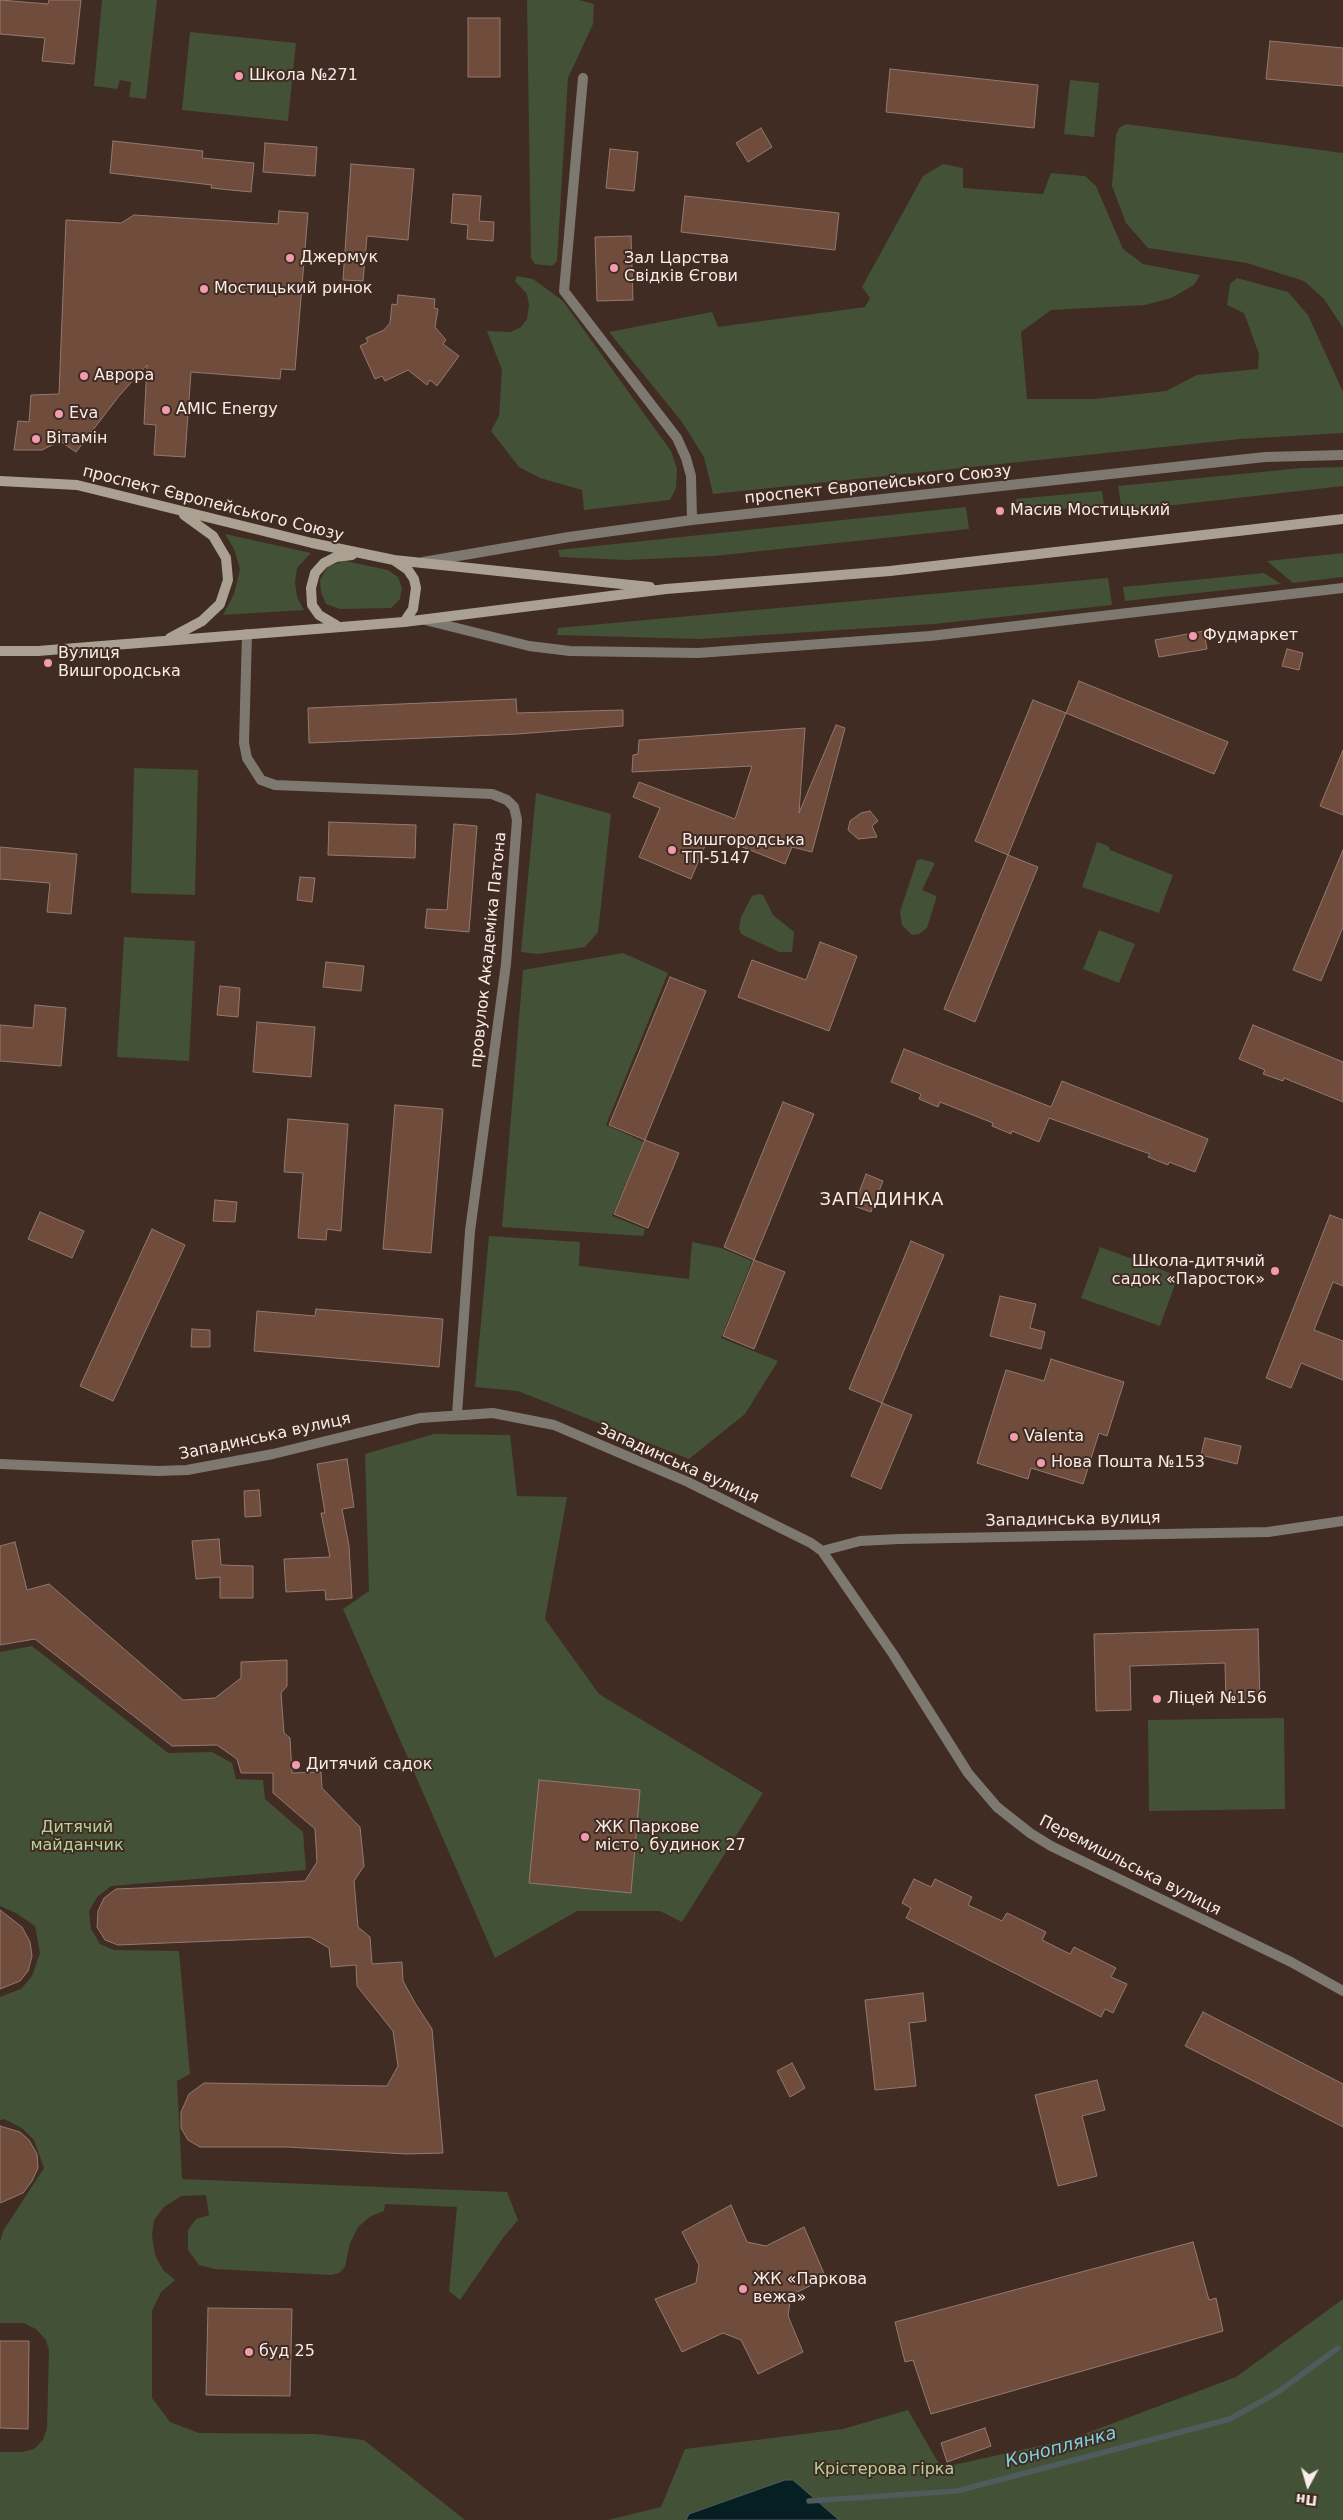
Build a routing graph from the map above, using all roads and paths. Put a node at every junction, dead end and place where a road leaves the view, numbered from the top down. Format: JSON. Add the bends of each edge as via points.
{"nodes":[{"id":1,"x":583,"y":78,"type":"dead end"},
{"id":2,"x":1343,"y":454,"type":"edge"},
{"id":3,"x":0,"y":481,"type":"edge"},
{"id":4,"x":172,"y":508,"type":"junction"},
{"id":5,"x":1343,"y":519,"type":"edge"},
{"id":6,"x":692,"y":520,"type":"junction"},
{"id":7,"x":358,"y":554,"type":"junction"},
{"id":8,"x":394,"y":560,"type":"junction"},
{"id":9,"x":419,"y":562,"type":"junction"},
{"id":10,"x":666,"y":588,"type":"junction"},
{"id":11,"x":1343,"y":588,"type":"edge"},
{"id":12,"x":424,"y":620,"type":"junction"},
{"id":13,"x":404,"y":622,"type":"junction"},
{"id":14,"x":339,"y":626,"type":"junction"},
{"id":15,"x":246,"y":634,"type":"junction"},
{"id":16,"x":167,"y":640,"type":"junction"},
{"id":17,"x":0,"y":651,"type":"edge"},
{"id":18,"x":457,"y":1414,"type":"junction"},
{"id":19,"x":0,"y":1464,"type":"edge"},
{"id":20,"x":1343,"y":1521,"type":"edge"},
{"id":21,"x":822,"y":1551,"type":"junction"},
{"id":22,"x":1343,"y":1991,"type":"edge"}],
"edges":[{"from":1,"to":6,"type":"street","via":[[564,291],[677,438],[691,476]]},
{"from":2,"to":6,"type":"street","name":"проспект Європейського Союзу","via":[[1265,457]]},
{"from":3,"to":4,"type":"main road","name":"проспект Європейського Союзу","via":[[77,485]]},
{"from":4,"to":7,"type":"main road","name":"проспект Європейського Союзу"},
{"from":4,"to":16,"type":"main road","via":[[213,536],[226,558],[228,580],[220,604],[202,620]]},
{"from":5,"to":10,"type":"main road","name":"проспект Європейського Союзу","via":[[890,571]]},
{"from":6,"to":9,"type":"street","name":"проспект Європейського Союзу"},
{"from":7,"to":8,"type":"main road","name":"проспект Європейського Союзу"},
{"from":7,"to":14,"type":"main road","via":[[336,557],[324,563],[315,573],[311,588],[312,604],[318,615]]},
{"from":8,"to":9,"type":"main road","name":"проспект Європейського Союзу"},
{"from":8,"to":13,"type":"main road","via":[[408,570],[416,588],[413,609]]},
{"from":9,"to":10,"type":"main road","name":"проспект Європейського Союзу"},
{"from":10,"to":12,"type":"main road","name":"проспект Європейського Союзу"},
{"from":11,"to":12,"type":"street","name":"проспект Європейського Союзу","via":[[930,636],[698,653],[570,651],[529,646]]},
{"from":12,"to":13,"type":"main road","name":"проспект Європейського Союзу"},
{"from":13,"to":14,"type":"main road","name":"проспект Європейського Союзу"},
{"from":14,"to":15,"type":"main road","name":"проспект Європейського Союзу"},
{"from":15,"to":16,"type":"main road","name":"проспект Європейського Союзу"},
{"from":15,"to":18,"type":"street","name":"провулок Академіка Патона","via":[[244,743],[247,758],[261,780],[274,785],[492,794],[514,807],[517,820],[506,964],[470,1231]]},
{"from":16,"to":17,"type":"main road","name":"проспект Європейського Союзу"},
{"from":18,"to":19,"type":"street","name":"Западинська вулиця","via":[[420,1418],[273,1454],[187,1470]]},
{"from":18,"to":21,"type":"street","name":"Западинська вулиця","via":[[493,1414],[554,1425],[688,1482]]},
{"from":20,"to":21,"type":"street","name":"Западинська вулиця","via":[[1268,1532],[899,1538],[860,1541]]},
{"from":21,"to":22,"type":"street","name":"Перемишльська вулиця","via":[[893,1654],[968,1773],[997,1806],[1051,1846],[1320,1976]]}]}
